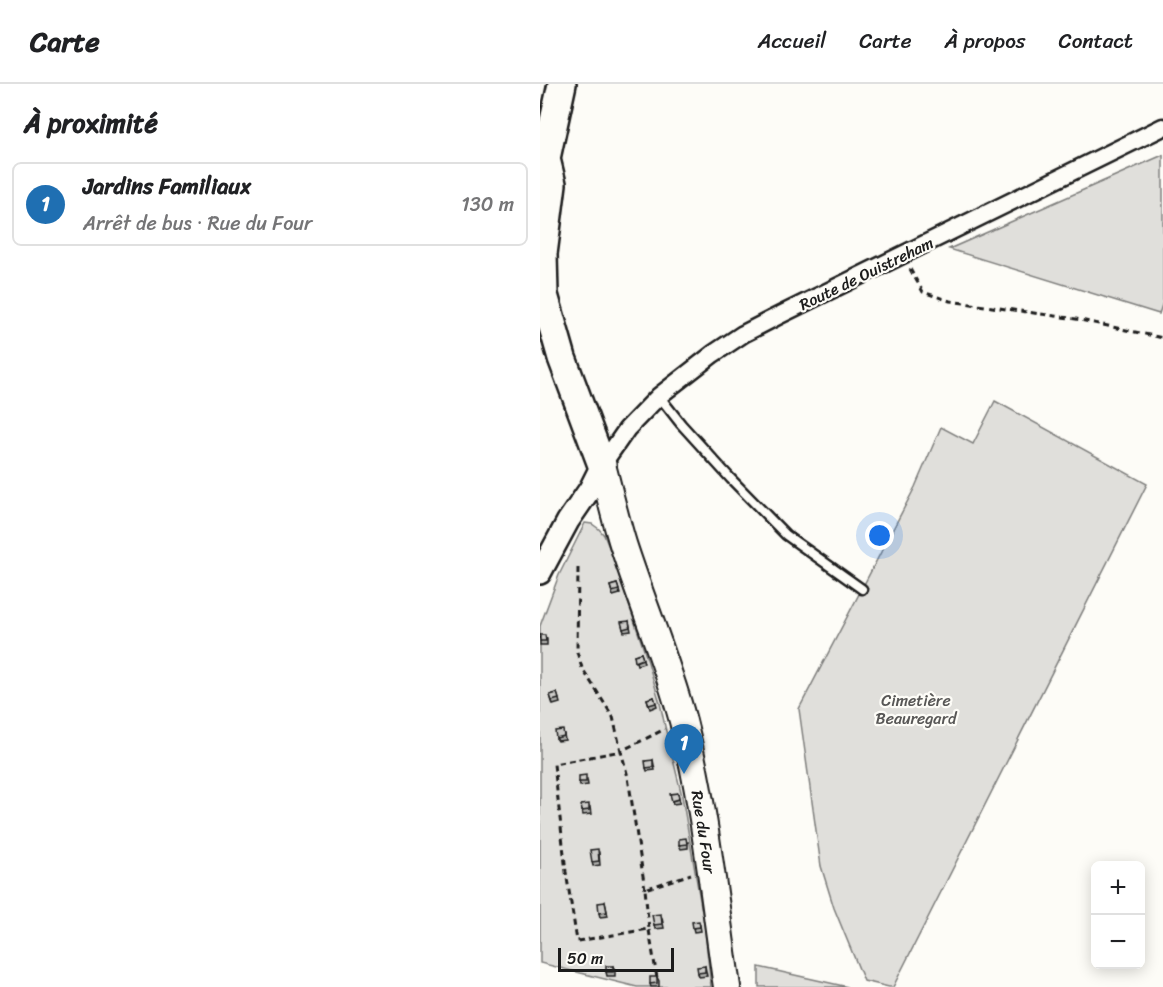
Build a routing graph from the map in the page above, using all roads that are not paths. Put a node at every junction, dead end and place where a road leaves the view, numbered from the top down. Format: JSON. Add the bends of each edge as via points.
{"nodes":[{"id":1,"x":562,"y":84,"type":"edge"},
{"id":2,"x":1163,"y":128,"type":"edge"},
{"id":3,"x":546,"y":159,"type":"junction"},
{"id":4,"x":540,"y":187,"type":"edge"},
{"id":5,"x":659,"y":396,"type":"junction"},
{"id":6,"x":602,"y":465,"type":"junction"},
{"id":7,"x":585,"y":498,"type":"junction"},
{"id":8,"x":623,"y":544,"type":"junction"},
{"id":9,"x":540,"y":573,"type":"edge"},
{"id":10,"x":862,"y":589,"type":"dead end"},
{"id":11,"x":727,"y":987,"type":"edge"}],
"edges":[{"from":1,"to":3,"type":"highway"},
{"from":2,"to":5,"type":"street","name":"Route de Ouistreham","via":[[743,334]]},
{"from":3,"to":4,"type":"highway"},
{"from":3,"to":6,"type":"highway","via":[[552,184],[543,254],[544,295],[562,358]]},
{"from":5,"to":6,"type":"street","name":"Route de Ouistreham","via":[[627,429]]},
{"from":5,"to":10,"type":"lane","via":[[724,472],[786,535]]},
{"from":6,"to":7,"type":"street"},
{"from":6,"to":8,"type":"main road","name":"Rue du Four"},
{"from":7,"to":8,"type":"street","name":"Rue du Four","via":[[606,512]]},
{"from":7,"to":9,"type":"street"},
{"from":8,"to":11,"type":"main road","name":"Rue du Four","via":[[682,720],[697,786]]}]}
